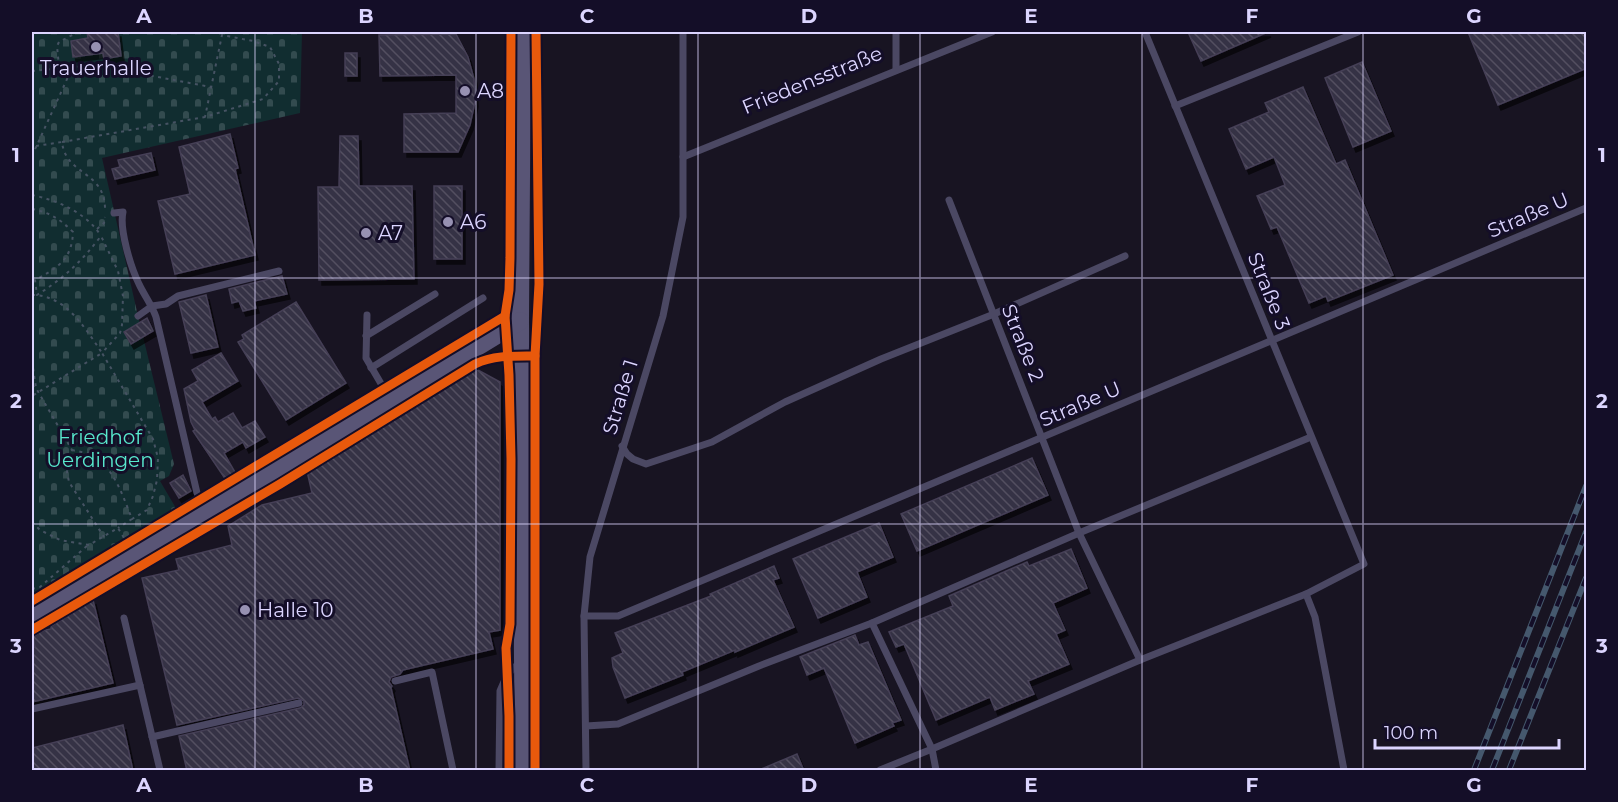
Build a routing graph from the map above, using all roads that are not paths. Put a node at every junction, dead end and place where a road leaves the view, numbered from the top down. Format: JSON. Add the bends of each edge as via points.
{"nodes":[{"id":1,"x":522,"y":32,"type":"edge"},
{"id":2,"x":683,"y":32,"type":"edge"},
{"id":3,"x":896,"y":32,"type":"edge"},
{"id":4,"x":992,"y":32,"type":"edge"},
{"id":5,"x":1154,"y":32,"type":"edge"},
{"id":6,"x":1358,"y":32,"type":"edge"},
{"id":7,"x":1146,"y":33,"type":"edge"},
{"id":8,"x":896,"y":70,"type":"junction"},
{"id":9,"x":1175,"y":106,"type":"junction"},
{"id":10,"x":683,"y":157,"type":"junction"},
{"id":11,"x":949,"y":200,"type":"dead end"},
{"id":12,"x":1587,"y":208,"type":"edge"},
{"id":13,"x":114,"y":213,"type":"dead end"},
{"id":14,"x":1125,"y":256,"type":"dead end"},
{"id":15,"x":279,"y":272,"type":"dead end"},
{"id":16,"x":435,"y":294,"type":"dead end"},
{"id":17,"x":483,"y":298,"type":"dead end"},
{"id":18,"x":152,"y":306,"type":"junction"},
{"id":19,"x":994,"y":314,"type":"junction"},
{"id":20,"x":367,"y":315,"type":"dead end"},
{"id":21,"x":138,"y":316,"type":"dead end"},
{"id":22,"x":520,"y":321,"type":"junction"},
{"id":23,"x":366,"y":336,"type":"junction"},
{"id":24,"x":1271,"y":340,"type":"junction"},
{"id":25,"x":371,"y":368,"type":"junction"},
{"id":26,"x":390,"y":399,"type":"junction"},
{"id":27,"x":1311,"y":437,"type":"junction"},
{"id":28,"x":1043,"y":438,"type":"junction"},
{"id":29,"x":622,"y":446,"type":"junction"},
{"id":30,"x":205,"y":512,"type":"junction"},
{"id":31,"x":1079,"y":533,"type":"junction"},
{"id":32,"x":1306,"y":594,"type":"junction"},
{"id":33,"x":584,"y":616,"type":"junction"},
{"id":34,"x":32,"y":618,"type":"edge"},
{"id":35,"x":124,"y":618,"type":"dead end"},
{"id":36,"x":872,"y":623,"type":"junction"},
{"id":37,"x":523,"y":659,"type":"junction"},
{"id":38,"x":1140,"y":660,"type":"junction"},
{"id":39,"x":395,"y":681,"type":"dead end"},
{"id":40,"x":140,"y":685,"type":"junction"},
{"id":41,"x":299,"y":703,"type":"dead end"},
{"id":42,"x":32,"y":709,"type":"edge"},
{"id":43,"x":586,"y":726,"type":"junction"},
{"id":44,"x":152,"y":737,"type":"junction"},
{"id":45,"x":932,"y":749,"type":"junction"},
{"id":46,"x":160,"y":771,"type":"edge"},
{"id":47,"x":453,"y":771,"type":"edge"},
{"id":48,"x":500,"y":771,"type":"edge"},
{"id":49,"x":524,"y":771,"type":"edge"},
{"id":50,"x":586,"y":771,"type":"edge"},
{"id":51,"x":880,"y":771,"type":"edge"},
{"id":52,"x":936,"y":771,"type":"edge"},
{"id":53,"x":1344,"y":771,"type":"edge"}],
"edges":[{"from":1,"to":22,"type":"main road"},
{"from":2,"to":10,"type":"lane","name":"Straße 1"},
{"from":3,"to":8,"type":"lane"},
{"from":4,"to":8,"type":"lane","name":"Friedensstraße"},
{"from":5,"to":7,"type":"lane"},
{"from":6,"to":9,"type":"lane"},
{"from":7,"to":9,"type":"lane","name":"Straße 3"},
{"from":8,"to":10,"type":"lane","name":"Friedensstraße"},
{"from":9,"to":24,"type":"lane","name":"Straße 3"},
{"from":10,"to":29,"type":"lane","name":"Straße 1","via":[[683,217],[665,305]]},
{"from":11,"to":19,"type":"lane","name":"Straße 2"},
{"from":12,"to":24,"type":"lane","name":"Straße U"},
{"from":13,"to":18,"type":"lane","via":[[123,212],[121,221],[138,284]]},
{"from":14,"to":19,"type":"lane"},
{"from":15,"to":18,"type":"lane"},
{"from":16,"to":23,"type":"lane"},
{"from":17,"to":25,"type":"lane"},
{"from":18,"to":21,"type":"lane"},
{"from":18,"to":30,"type":"lane","via":[[197,493]]},
{"from":19,"to":28,"type":"lane","name":"Straße 2"},
{"from":19,"to":29,"type":"lane","via":[[786,402],[712,442],[646,464],[633,459]]},
{"from":20,"to":23,"type":"lane"},
{"from":22,"to":26,"type":"main road"},
{"from":22,"to":37,"type":"main road"},
{"from":23,"to":25,"type":"lane","via":[[366,358]]},
{"from":24,"to":27,"type":"lane","name":"Straße 3"},
{"from":24,"to":28,"type":"lane","name":"Straße U"},
{"from":25,"to":26,"type":"lane"},
{"from":26,"to":30,"type":"main road"},
{"from":27,"to":31,"type":"lane"},
{"from":27,"to":32,"type":"lane","name":"Straße 3","via":[[1364,564]]},
{"from":28,"to":31,"type":"lane","name":"Straße 2"},
{"from":28,"to":33,"type":"lane","name":"Straße U","via":[[618,616]]},
{"from":29,"to":33,"type":"lane","name":"Straße 1","via":[[590,557]]},
{"from":30,"to":34,"type":"main road"},
{"from":31,"to":36,"type":"lane"},
{"from":31,"to":38,"type":"lane","name":"Straße 2"},
{"from":32,"to":38,"type":"lane"},
{"from":32,"to":53,"type":"lane","via":[[1315,617]]},
{"from":33,"to":43,"type":"lane","name":"Straße 1"},
{"from":35,"to":40,"type":"lane"},
{"from":36,"to":43,"type":"lane","via":[[618,723]]},
{"from":36,"to":45,"type":"lane"},
{"from":37,"to":48,"type":"lane","via":[[507,675],[500,691]]},
{"from":37,"to":49,"type":"main road"},
{"from":38,"to":45,"type":"lane"},
{"from":39,"to":47,"type":"lane","via":[[432,672]]},
{"from":40,"to":42,"type":"lane"},
{"from":40,"to":44,"type":"lane"},
{"from":41,"to":44,"type":"lane"},
{"from":43,"to":50,"type":"lane","name":"Straße 1"},
{"from":44,"to":46,"type":"lane"},
{"from":45,"to":51,"type":"lane"},
{"from":45,"to":52,"type":"lane"}]}
